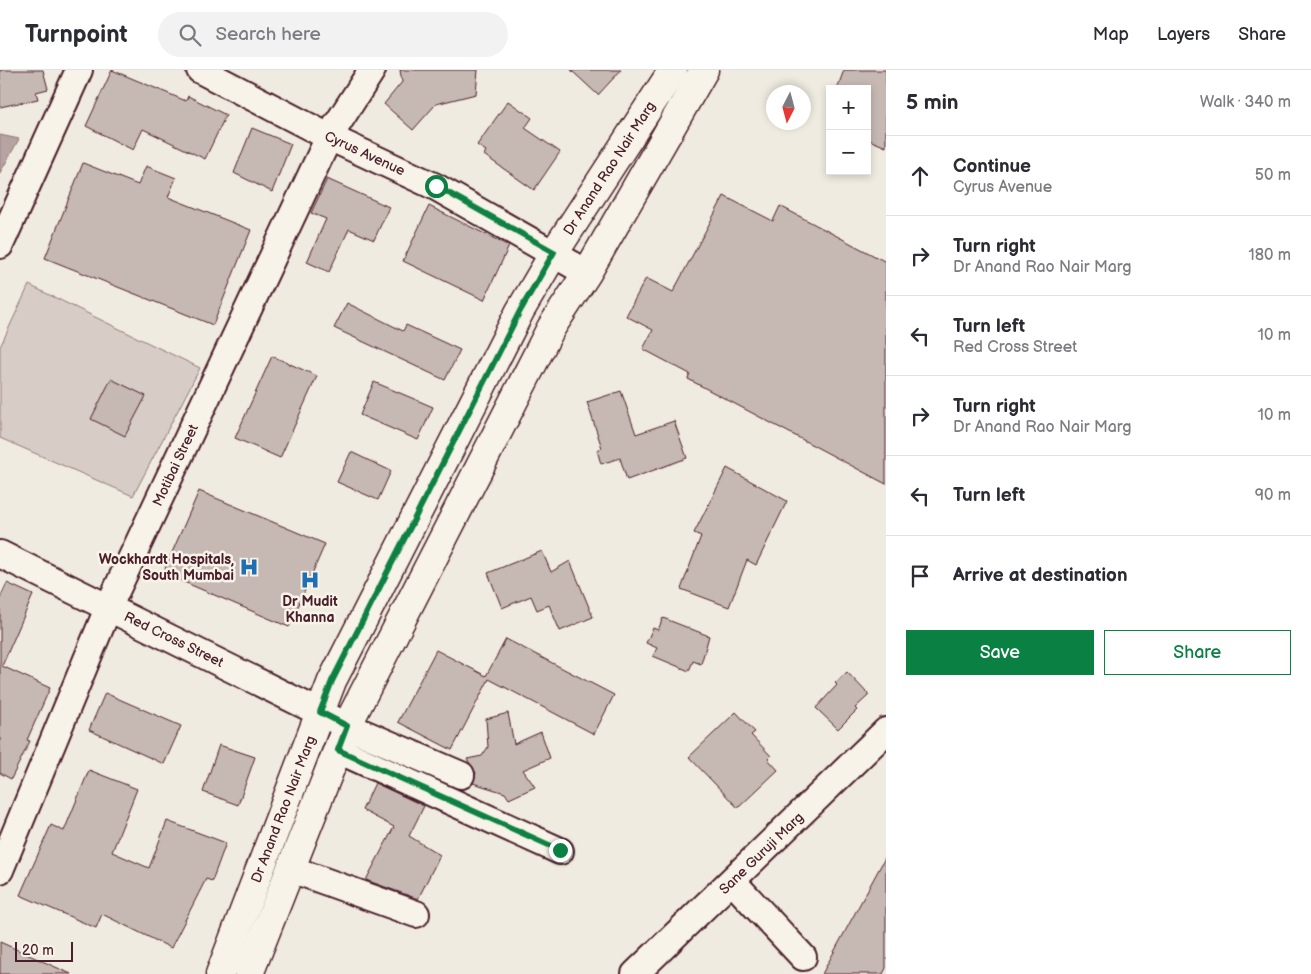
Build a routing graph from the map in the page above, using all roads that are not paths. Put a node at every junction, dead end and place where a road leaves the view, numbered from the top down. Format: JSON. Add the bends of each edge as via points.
{"nodes":[{"id":1,"x":79,"y":70,"type":"edge"},
{"id":2,"x":200,"y":70,"type":"edge"},
{"id":3,"x":372,"y":70,"type":"edge"},
{"id":4,"x":673,"y":70,"type":"edge"},
{"id":5,"x":704,"y":70,"type":"edge"},
{"id":6,"x":329,"y":138,"type":"junction"},
{"id":7,"x":0,"y":246,"type":"edge"},
{"id":8,"x":554,"y":252,"type":"junction"},
{"id":9,"x":587,"y":273,"type":"junction"},
{"id":10,"x":0,"y":554,"type":"edge"},
{"id":11,"x":109,"y":606,"type":"junction"},
{"id":12,"x":320,"y":712,"type":"junction"},
{"id":13,"x":886,"y":731,"type":"edge"},
{"id":14,"x":342,"y":738,"type":"junction"},
{"id":15,"x":461,"y":775,"type":"dead end"},
{"id":16,"x":560,"y":850,"type":"dead end"},
{"id":17,"x":291,"y":869,"type":"junction"},
{"id":18,"x":0,"y":870,"type":"edge"},
{"id":19,"x":733,"y":882,"type":"junction"},
{"id":20,"x":416,"y":914,"type":"dead end"},
{"id":21,"x":803,"y":957,"type":"dead end"},
{"id":22,"x":220,"y":974,"type":"edge"},
{"id":23,"x":249,"y":974,"type":"edge"},
{"id":24,"x":635,"y":974,"type":"edge"}],
"edges":[{"from":1,"to":7,"type":"street"},
{"from":2,"to":6,"type":"street","name":"Cyrus Avenue"},
{"from":3,"to":6,"type":"street","name":"Motibai Street"},
{"from":4,"to":8,"type":"main road","name":"Dr Anand Rao Nair Marg"},
{"from":5,"to":9,"type":"main road","name":"Dr Anand Rao Nair Marg"},
{"from":6,"to":8,"type":"street","name":"Cyrus Avenue","via":[[436,186]]},
{"from":6,"to":11,"type":"street","name":"Motibai Street"},
{"from":8,"to":9,"type":"street","name":"Cyrus Avenue"},
{"from":8,"to":12,"type":"main road","name":"Dr Anand Rao Nair Marg","via":[[520,311],[350,645]]},
{"from":9,"to":14,"type":"main road","name":"Dr Anand Rao Nair Marg","via":[[551,328]]},
{"from":10,"to":11,"type":"street","name":"Red Cross Street"},
{"from":11,"to":12,"type":"street","name":"Red Cross Street"},
{"from":11,"to":18,"type":"street","name":"Motibai Street"},
{"from":12,"to":14,"type":"street","name":"Red Cross Street"},
{"from":12,"to":22,"type":"main road","name":"Dr Anand Rao Nair Marg"},
{"from":13,"to":19,"type":"street","name":"Sane Guruji Marg"},
{"from":14,"to":15,"type":"street"},
{"from":14,"to":16,"type":"street"},
{"from":14,"to":17,"type":"main road","name":"Dr Anand Rao Nair Marg"},
{"from":17,"to":20,"type":"street"},
{"from":17,"to":23,"type":"main road","name":"Dr Anand Rao Nair Marg"},
{"from":19,"to":21,"type":"street"},
{"from":19,"to":24,"type":"street","name":"Sane Guruji Marg"}]}
